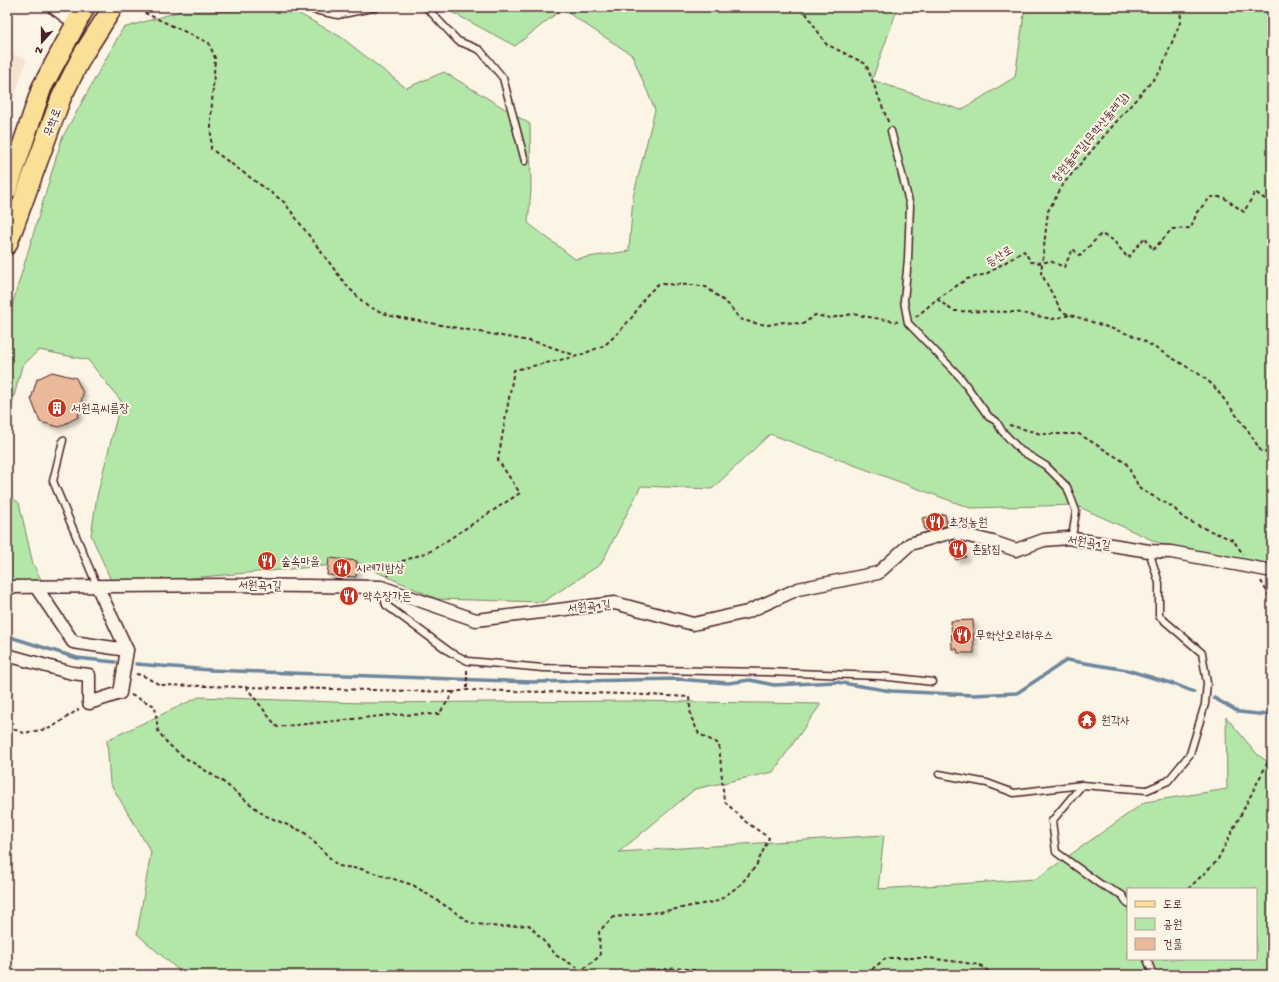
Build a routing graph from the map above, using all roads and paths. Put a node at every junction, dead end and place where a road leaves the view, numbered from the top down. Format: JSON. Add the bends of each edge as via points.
{"nodes":[{"id":1,"x":53,"y":7,"type":"edge"},
{"id":2,"x":85,"y":7,"type":"edge"},
{"id":3,"x":113,"y":7,"type":"edge"},
{"id":4,"x":132,"y":7,"type":"edge"},
{"id":5,"x":312,"y":7,"type":"edge"},
{"id":6,"x":376,"y":7,"type":"edge"},
{"id":7,"x":426,"y":7,"type":"edge"},
{"id":8,"x":802,"y":7,"type":"edge"},
{"id":9,"x":1180,"y":7,"type":"edge"},
{"id":10,"x":76,"y":24,"type":"junction"},
{"id":11,"x":891,"y":131,"type":"joint"},
{"id":12,"x":525,"y":161,"type":"dead end"},
{"id":13,"x":7,"y":190,"type":"edge"},
{"id":14,"x":1272,"y":204,"type":"edge"},
{"id":15,"x":7,"y":245,"type":"edge"},
{"id":16,"x":1042,"y":263,"type":"junction"},
{"id":17,"x":937,"y":298,"type":"junction"},
{"id":18,"x":1071,"y":314,"type":"junction"},
{"id":19,"x":908,"y":323,"type":"junction"},
{"id":20,"x":578,"y":356,"type":"junction"},
{"id":21,"x":996,"y":421,"type":"junction"},
{"id":22,"x":63,"y":440,"type":"dead end"},
{"id":23,"x":1272,"y":453,"type":"edge"},
{"id":24,"x":1068,"y":538,"type":"junction"},
{"id":25,"x":1149,"y":551,"type":"junction"},
{"id":26,"x":1253,"y":567,"type":"junction"},
{"id":27,"x":1272,"y":572,"type":"edge"},
{"id":28,"x":36,"y":586,"type":"junction"},
{"id":29,"x":97,"y":586,"type":"junction"},
{"id":30,"x":7,"y":587,"type":"edge"},
{"id":31,"x":381,"y":587,"type":"junction"},
{"id":32,"x":1272,"y":601,"type":"edge"},
{"id":33,"x":128,"y":650,"type":"junction"},
{"id":34,"x":7,"y":655,"type":"edge"},
{"id":35,"x":467,"y":668,"type":"dead end"},
{"id":36,"x":124,"y":672,"type":"junction"},
{"id":37,"x":934,"y":682,"type":"dead end"},
{"id":38,"x":246,"y":687,"type":"junction"},
{"id":39,"x":468,"y":690,"type":"junction"},
{"id":40,"x":121,"y":691,"type":"junction"},
{"id":41,"x":454,"y":692,"type":"junction"},
{"id":42,"x":89,"y":703,"type":"junction"},
{"id":43,"x":7,"y":727,"type":"edge"},
{"id":44,"x":1272,"y":754,"type":"edge"},
{"id":45,"x":1271,"y":761,"type":"edge"},
{"id":46,"x":939,"y":774,"type":"dead end"},
{"id":47,"x":1082,"y":786,"type":"junction"},
{"id":48,"x":1189,"y":888,"type":"edge"},
{"id":49,"x":1127,"y":902,"type":"edge"},
{"id":50,"x":1147,"y":960,"type":"edge"},
{"id":51,"x":582,"y":970,"type":"junction"},
{"id":52,"x":698,"y":970,"type":"junction"},
{"id":53,"x":591,"y":975,"type":"edge"},
{"id":54,"x":636,"y":975,"type":"edge"},
{"id":55,"x":697,"y":975,"type":"edge"},
{"id":56,"x":708,"y":975,"type":"edge"},
{"id":57,"x":868,"y":975,"type":"edge"},
{"id":58,"x":993,"y":975,"type":"edge"},
{"id":59,"x":1153,"y":975,"type":"edge"}],
"edges":[{"from":1,"to":10,"type":"street"},
{"from":2,"to":10,"type":"main road","name":"무학로"},
{"from":3,"to":15,"type":"main road","name":"무학로","via":[[82,56],[61,98]]},
{"from":4,"to":20,"type":"path","via":[[209,43],[215,58],[211,149],[284,202],[346,285],[367,306],[391,316],[540,343]]},
{"from":5,"to":6,"type":"lane","via":[[314,10],[338,15]]},
{"from":7,"to":12,"type":"lane","via":[[458,40],[480,50],[503,78]]},
{"from":8,"to":11,"type":"path","via":[[826,44],[866,64]]},
{"from":9,"to":16,"type":"path","name":"창원둘레길(무학산둘레길)","via":[[1181,20],[1160,72],[1064,183],[1048,211]]},
{"from":10,"to":13,"type":"main road","name":"무학로","via":[[42,86]]},
{"from":11,"to":19,"type":"lane","via":[[910,206],[904,301]]},
{"from":14,"to":16,"type":"path","name":"등산로","via":[[1254,192],[1244,212],[1223,197],[1211,197],[1197,212],[1191,228],[1172,229],[1153,250],[1144,237],[1128,258],[1114,240],[1101,234],[1080,256],[1073,249],[1064,267],[1050,261]]},
{"from":16,"to":17,"type":"path","name":"등산로","via":[[1031,262],[1024,251],[986,274],[967,279]]},
{"from":16,"to":18,"type":"path","name":"창원둘레길(무학산둘레길)","via":[[1041,273],[1062,312]]},
{"from":17,"to":18,"type":"path","via":[[953,310],[1015,312],[1053,319]]},
{"from":17,"to":19,"type":"path","name":"등산로"},
{"from":18,"to":23,"type":"path","name":"창원둘레길(무학산둘레길)","via":[[1137,337],[1199,374],[1213,385],[1261,451]]},
{"from":19,"to":20,"type":"path","via":[[852,314],[830,318],[815,315],[803,324],[754,323],[740,319],[728,304],[706,288],[658,284],[645,297],[633,316],[605,345]]},
{"from":19,"to":21,"type":"lane","via":[[960,377],[989,417]]},
{"from":20,"to":31,"type":"path","via":[[514,370],[498,460],[520,493],[431,551],[397,563]]},
{"from":21,"to":24,"type":"lane","via":[[1020,450],[1046,466],[1067,487],[1076,511],[1073,531]]},
{"from":21,"to":26,"type":"path","via":[[1041,434],[1079,434],[1126,463],[1140,489],[1173,507],[1183,518],[1233,540]]},
{"from":22,"to":29,"type":"lane","via":[[53,481]]},
{"from":24,"to":25,"type":"street","name":"서원곡1길"},
{"from":24,"to":31,"type":"street","name":"서원곡1길","via":[[1044,540],[1016,550],[952,532],[910,544],[878,573],[798,589],[747,612],[693,624],[615,603],[476,620]]},
{"from":25,"to":26,"type":"street","name":"서원곡1길","via":[[1171,552]]},
{"from":25,"to":47,"type":"lane","via":[[1159,583],[1159,616],[1202,653],[1207,683],[1202,716],[1190,754],[1168,781],[1147,790]]},
{"from":26,"to":27,"type":"street","name":"서원곡1길"},
{"from":26,"to":32,"type":"path"},
{"from":28,"to":29,"type":"street","name":"서원곡1길"},
{"from":28,"to":30,"type":"street","name":"서원곡1길"},
{"from":28,"to":33,"type":"street","via":[[73,642]]},
{"from":29,"to":31,"type":"street","name":"서원곡1길"},
{"from":29,"to":33,"type":"street"},
{"from":31,"to":37,"type":"lane","via":[[386,605],[450,652],[468,661],[543,668],[880,676]]},
{"from":33,"to":36,"type":"street"},
{"from":34,"to":42,"type":"street","via":[[72,673],[89,675]]},
{"from":35,"to":39,"type":"path"},
{"from":36,"to":38,"type":"path","via":[[142,675],[160,685]]},
{"from":36,"to":40,"type":"street"},
{"from":38,"to":41,"type":"path"},
{"from":38,"to":41,"type":"path","via":[[277,727],[391,715],[439,714]]},
{"from":39,"to":41,"type":"path"},
{"from":39,"to":51,"type":"path","via":[[689,697],[691,717],[699,734],[719,744],[724,801],[746,822],[769,838],[756,866],[740,885],[718,901],[660,912],[614,917],[599,932],[600,956]]},
{"from":40,"to":42,"type":"street","via":[[120,694]]},
{"from":40,"to":51,"type":"path","via":[[156,706],[158,731],[168,744],[184,757],[222,781],[264,815],[304,832],[338,866],[361,869],[413,885],[470,923],[500,927],[529,926],[557,956]]},
{"from":42,"to":43,"type":"path","via":[[52,728],[24,733]]},
{"from":44,"to":45,"type":"path"},
{"from":45,"to":48,"type":"path","via":[[1217,861]]},
{"from":46,"to":47,"type":"lane","via":[[987,783],[1014,793]]},
{"from":47,"to":49,"type":"lane","via":[[1052,821],[1056,852],[1100,884],[1122,895]]},
{"from":50,"to":59,"type":"lane"},
{"from":51,"to":53,"type":"path"},
{"from":52,"to":54,"type":"path","via":[[679,968]]},
{"from":52,"to":55,"type":"path"},
{"from":52,"to":56,"type":"path"},
{"from":57,"to":58,"type":"path","via":[[886,958],[929,958],[980,965]]}]}
